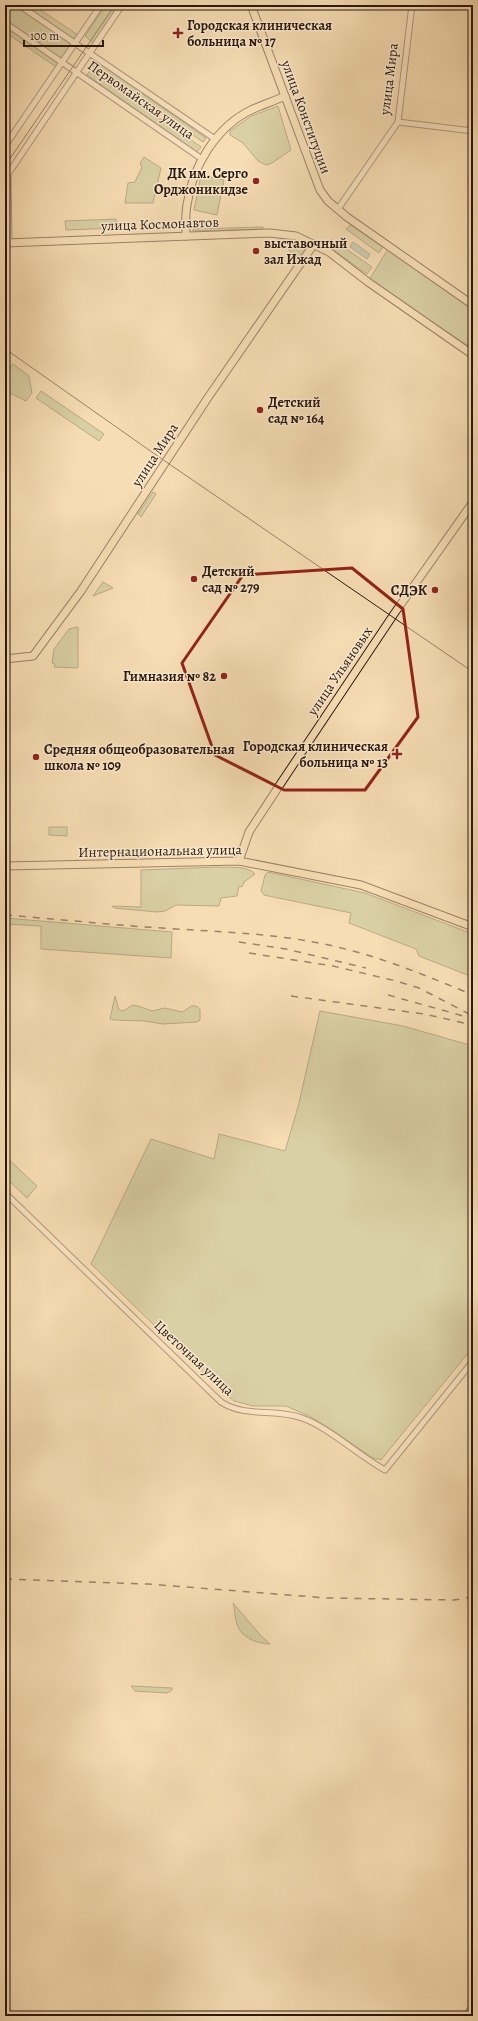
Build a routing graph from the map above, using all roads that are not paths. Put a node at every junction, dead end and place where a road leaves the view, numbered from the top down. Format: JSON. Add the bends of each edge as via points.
{"nodes":[{"id":1,"x":19,"y":5,"type":"edge"},
{"id":2,"x":101,"y":5,"type":"edge"},
{"id":3,"x":122,"y":5,"type":"edge"},
{"id":4,"x":251,"y":5,"type":"edge"},
{"id":5,"x":412,"y":5,"type":"edge"},
{"id":6,"x":5,"y":23,"type":"edge"},
{"id":7,"x":74,"y":43,"type":"junction"},
{"id":8,"x":89,"y":53,"type":"junction"},
{"id":9,"x":62,"y":62,"type":"junction"},
{"id":10,"x":76,"y":71,"type":"junction"},
{"id":11,"x":285,"y":96,"type":"junction"},
{"id":12,"x":398,"y":122,"type":"junction"},
{"id":13,"x":473,"y":131,"type":"edge"},
{"id":14,"x":216,"y":140,"type":"junction"},
{"id":15,"x":5,"y":146,"type":"edge"},
{"id":16,"x":202,"y":159,"type":"junction"},
{"id":17,"x":338,"y":209,"type":"junction"},
{"id":18,"x":186,"y":236,"type":"junction"},
{"id":19,"x":7,"y":243,"type":"edge"},
{"id":20,"x":314,"y":244,"type":"junction"},
{"id":21,"x":473,"y":305,"type":"edge"},
{"id":22,"x":473,"y":355,"type":"edge"},
{"id":23,"x":473,"y":502,"type":"edge"},
{"id":24,"x":5,"y":659,"type":"edge"},
{"id":25,"x":239,"y":861,"type":"junction"},
{"id":26,"x":5,"y":866,"type":"edge"},
{"id":27,"x":473,"y":927,"type":"edge"},
{"id":28,"x":5,"y":1193,"type":"edge"},
{"id":29,"x":473,"y":1361,"type":"edge"},
{"id":30,"x":473,"y":2006,"type":"edge"},
{"id":31,"x":467,"y":2016,"type":"edge"}],
"edges":[{"from":1,"to":7,"type":"street","name":"Первомайская улица"},
{"from":2,"to":7,"type":"street"},
{"from":3,"to":8,"type":"street"},
{"from":4,"to":11,"type":"main road","name":"улица Конституции"},
{"from":5,"to":12,"type":"street","name":"улица Мира"},
{"from":6,"to":9,"type":"street","name":"Первомайская улица"},
{"from":7,"to":8,"type":"street","name":"Первомайская улица"},
{"from":7,"to":9,"type":"street"},
{"from":8,"to":10,"type":"street"},
{"from":8,"to":14,"type":"street","name":"Первомайская улица"},
{"from":9,"to":10,"type":"street","name":"Первомайская улица"},
{"from":9,"to":15,"type":"street"},
{"from":10,"to":16,"type":"street","name":"Первомайская улица"},
{"from":10,"to":19,"type":"street","via":[[8,174]]},
{"from":11,"to":14,"type":"main road","via":[[250,111],[227,126]]},
{"from":11,"to":17,"type":"main road","name":"улица Конституции","via":[[320,190]]},
{"from":12,"to":13,"type":"street"},
{"from":12,"to":17,"type":"street","name":"улица Мира"},
{"from":14,"to":16,"type":"main road"},
{"from":16,"to":18,"type":"main road","via":[[186,205]]},
{"from":17,"to":21,"type":"main road"},
{"from":18,"to":19,"type":"main road","name":"улица Космонавтов"},
{"from":18,"to":20,"type":"main road","name":"улица Космонавтов","via":[[284,233],[301,237]]},
{"from":20,"to":22,"type":"main road","via":[[329,252]]},
{"from":20,"to":24,"type":"main road","name":"улица Мира","via":[[207,399],[80,591],[33,656]]},
{"from":23,"to":25,"type":"main road","name":"улица Ульяновых","via":[[394,614],[249,832]]},
{"from":25,"to":26,"type":"main road","name":"Интернациональная улица"},
{"from":25,"to":27,"type":"main road","name":"Интернациональная улица","via":[[361,885]]},
{"from":28,"to":29,"type":"street","name":"Цветочная улица","via":[[221,1402],[239,1410],[292,1415],[304,1419],[385,1470]]},
{"from":30,"to":31,"type":"main road"}]}
